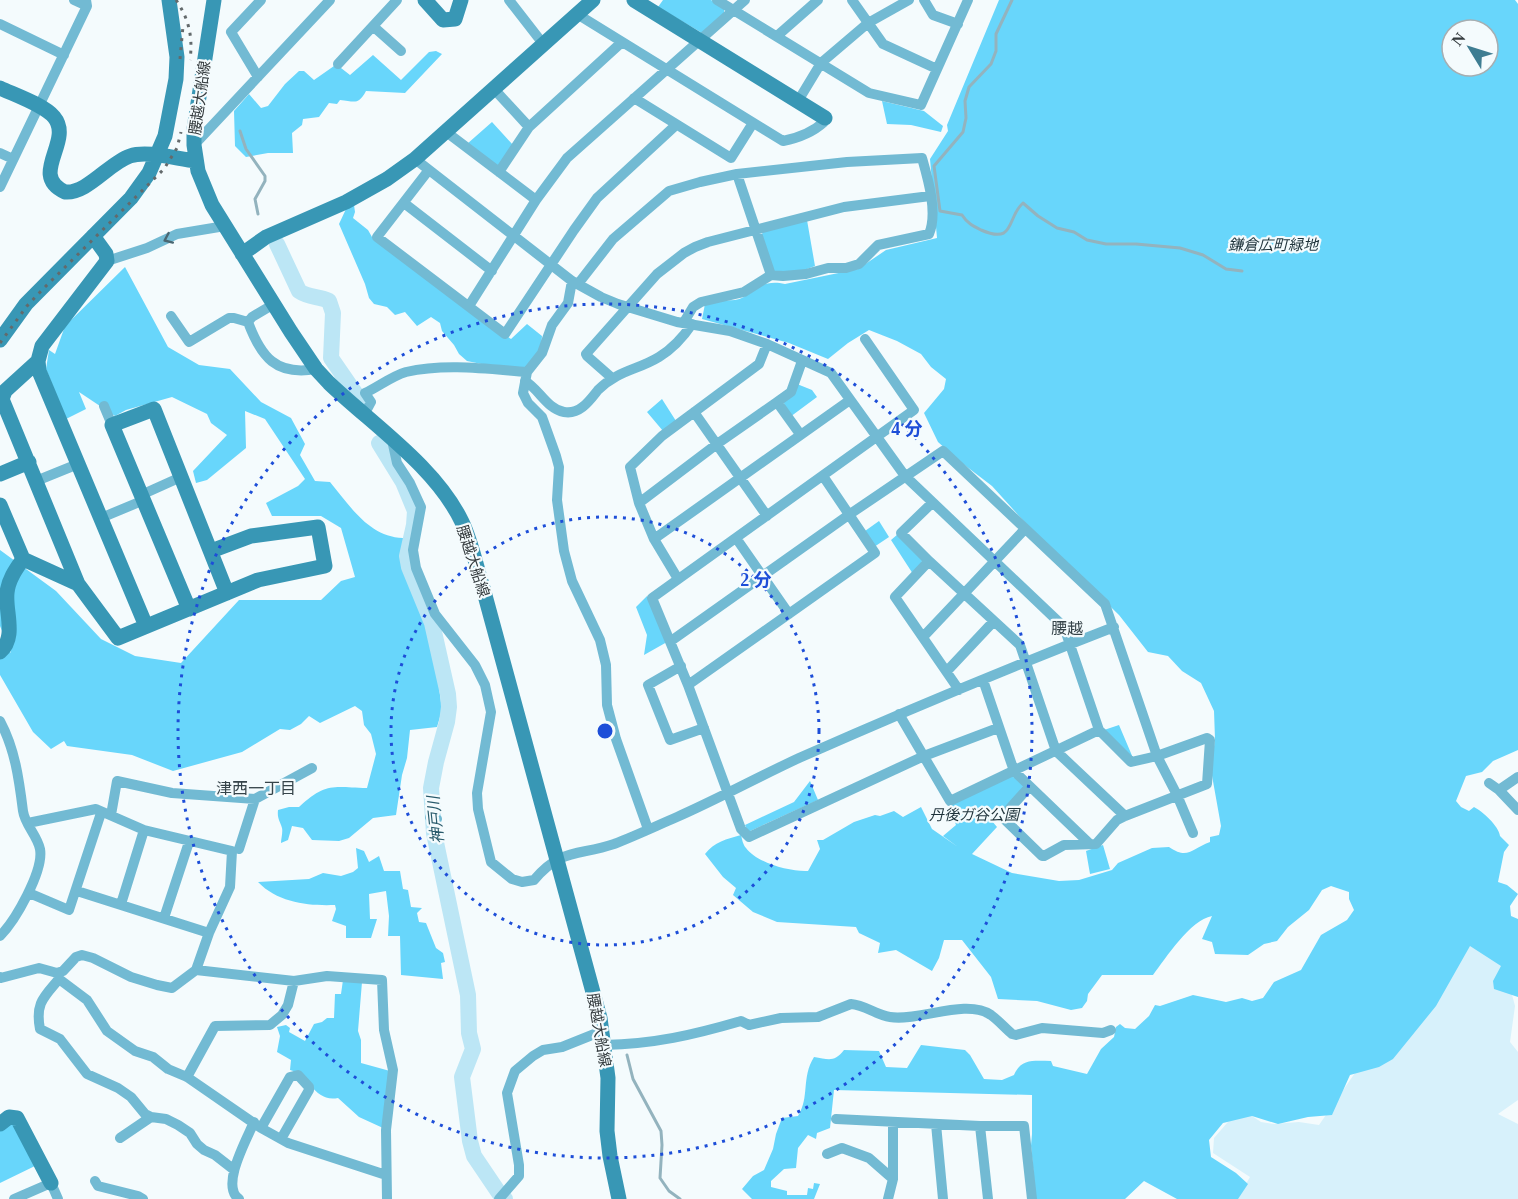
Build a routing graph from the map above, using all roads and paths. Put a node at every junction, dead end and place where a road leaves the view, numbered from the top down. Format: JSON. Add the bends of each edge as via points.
{"nodes":[{"id":1,"x":74,"y":0,"type":"edge"},
{"id":2,"x":170,"y":0,"type":"edge"},
{"id":3,"x":214,"y":0,"type":"edge"},
{"id":4,"x":261,"y":0,"type":"edge"},
{"id":5,"x":330,"y":0,"type":"edge"},
{"id":6,"x":398,"y":0,"type":"edge"},
{"id":7,"x":424,"y":0,"type":"edge"},
{"id":8,"x":461,"y":0,"type":"edge"},
{"id":9,"x":509,"y":0,"type":"edge"},
{"id":10,"x":593,"y":0,"type":"edge"},
{"id":11,"x":634,"y":0,"type":"edge"},
{"id":12,"x":717,"y":0,"type":"edge"},
{"id":13,"x":745,"y":0,"type":"edge"},
{"id":14,"x":818,"y":0,"type":"edge"},
{"id":15,"x":852,"y":0,"type":"edge"},
{"id":16,"x":909,"y":0,"type":"edge"},
{"id":17,"x":924,"y":0,"type":"edge"},
{"id":18,"x":968,"y":0,"type":"edge"},
{"id":19,"x":86,"y":3,"type":"edge"},
{"id":20,"x":734,"y":10,"type":"junction"},
{"id":21,"x":578,"y":14,"type":"junction"},
{"id":22,"x":868,"y":23,"type":"junction"},
{"id":23,"x":0,"y":24,"type":"edge"},
{"id":24,"x":958,"y":24,"type":"junction"},
{"id":25,"x":374,"y":27,"type":"junction"},
{"id":26,"x":777,"y":36,"type":"junction"},
{"id":27,"x":700,"y":40,"type":"junction"},
{"id":28,"x":622,"y":42,"type":"junction"},
{"id":29,"x":544,"y":45,"type":"junction"},
{"id":30,"x":401,"y":51,"type":"dead end"},
{"id":31,"x":64,"y":55,"type":"junction"},
{"id":32,"x":821,"y":63,"type":"junction"},
{"id":33,"x":339,"y":64,"type":"dead end"},
{"id":34,"x":666,"y":69,"type":"junction"},
{"id":35,"x":937,"y":69,"type":"junction"},
{"id":36,"x":258,"y":77,"type":"junction"},
{"id":37,"x":0,"y":88,"type":"edge"},
{"id":38,"x":494,"y":89,"type":"junction"},
{"id":39,"x":634,"y":98,"type":"junction"},
{"id":40,"x":798,"y":101,"type":"junction"},
{"id":41,"x":40,"y":107,"type":"junction"},
{"id":42,"x":825,"y":118,"type":"joint"},
{"id":43,"x":753,"y":123,"type":"junction"},
{"id":44,"x":676,"y":125,"type":"junction"},
{"id":45,"x":529,"y":127,"type":"junction"},
{"id":46,"x":446,"y":131,"type":"junction"},
{"id":47,"x":194,"y":145,"type":"junction"},
{"id":48,"x":0,"y":153,"type":"edge"},
{"id":49,"x":157,"y":156,"type":"junction"},
{"id":50,"x":13,"y":159,"type":"junction"},
{"id":51,"x":415,"y":159,"type":"junction"},
{"id":52,"x":196,"y":161,"type":"junction"},
{"id":53,"x":428,"y":171,"type":"junction"},
{"id":54,"x":499,"y":172,"type":"junction"},
{"id":55,"x":737,"y":174,"type":"junction"},
{"id":56,"x":0,"y":187,"type":"edge"},
{"id":57,"x":930,"y":196,"type":"junction"},
{"id":58,"x":536,"y":200,"type":"junction"},
{"id":59,"x":404,"y":203,"type":"junction"},
{"id":60,"x":225,"y":226,"type":"junction"},
{"id":61,"x":755,"y":230,"type":"junction"},
{"id":62,"x":93,"y":236,"type":"junction"},
{"id":63,"x":514,"y":236,"type":"junction"},
{"id":64,"x":242,"y":254,"type":"junction"},
{"id":65,"x":107,"y":261,"type":"junction"},
{"id":66,"x":550,"y":264,"type":"junction"},
{"id":67,"x":492,"y":271,"type":"junction"},
{"id":68,"x":771,"y":275,"type":"junction"},
{"id":69,"x":575,"y":283,"type":"junction"},
{"id":70,"x":274,"y":304,"type":"junction"},
{"id":71,"x":469,"y":306,"type":"junction"},
{"id":72,"x":628,"y":307,"type":"junction"},
{"id":73,"x":171,"y":316,"type":"dead end"},
{"id":74,"x":248,"y":322,"type":"junction"},
{"id":75,"x":688,"y":323,"type":"junction"},
{"id":76,"x":865,"y":339,"type":"dead end"},
{"id":77,"x":0,"y":340,"type":"edge"},
{"id":78,"x":767,"y":344,"type":"junction"},
{"id":79,"x":38,"y":361,"type":"junction"},
{"id":80,"x":802,"y":361,"type":"junction"},
{"id":81,"x":316,"y":369,"type":"junction"},
{"id":82,"x":526,"y":376,"type":"junction"},
{"id":83,"x":612,"y":378,"type":"junction"},
{"id":84,"x":850,"y":400,"type":"junction"},
{"id":85,"x":777,"y":402,"type":"junction"},
{"id":86,"x":104,"y":406,"type":"dead end"},
{"id":87,"x":694,"y":412,"type":"junction"},
{"id":88,"x":364,"y":416,"type":"junction"},
{"id":89,"x":112,"y":425,"type":"junction"},
{"id":90,"x":800,"y":435,"type":"junction"},
{"id":91,"x":877,"y":437,"type":"junction"},
{"id":92,"x":392,"y":440,"type":"junction"},
{"id":93,"x":717,"y":444,"type":"junction"},
{"id":94,"x":29,"y":462,"type":"junction"},
{"id":95,"x":78,"y":464,"type":"junction"},
{"id":96,"x":0,"y":474,"type":"edge"},
{"id":97,"x":823,"y":476,"type":"junction"},
{"id":98,"x":905,"y":476,"type":"junction"},
{"id":99,"x":181,"y":477,"type":"junction"},
{"id":100,"x":741,"y":477,"type":"junction"},
{"id":101,"x":36,"y":481,"type":"junction"},
{"id":102,"x":142,"y":497,"type":"junction"},
{"id":103,"x":639,"y":503,"type":"junction"},
{"id":104,"x":932,"y":503,"type":"junction"},
{"id":105,"x":0,"y":505,"type":"edge"},
{"id":106,"x":850,"y":514,"type":"junction"},
{"id":107,"x":767,"y":516,"type":"junction"},
{"id":108,"x":100,"y":518,"type":"junction"},
{"id":109,"x":1025,"y":530,"type":"junction"},
{"id":110,"x":736,"y":538,"type":"junction"},
{"id":111,"x":654,"y":539,"type":"junction"},
{"id":112,"x":211,"y":551,"type":"junction"},
{"id":113,"x":23,"y":559,"type":"junction"},
{"id":114,"x":929,"y":561,"type":"junction"},
{"id":115,"x":994,"y":562,"type":"junction"},
{"id":116,"x":763,"y":575,"type":"junction"},
{"id":117,"x":678,"y":579,"type":"junction"},
{"id":118,"x":78,"y":584,"type":"junction"},
{"id":119,"x":227,"y":593,"type":"junction"},
{"id":120,"x":965,"y":593,"type":"junction"},
{"id":121,"x":189,"y":609,"type":"junction"},
{"id":122,"x":789,"y":614,"type":"junction"},
{"id":123,"x":994,"y":621,"type":"junction"},
{"id":124,"x":146,"y":626,"type":"junction"},
{"id":125,"x":1114,"y":627,"type":"junction"},
{"id":126,"x":922,"y":637,"type":"junction"},
{"id":127,"x":671,"y":641,"type":"junction"},
{"id":128,"x":1069,"y":644,"type":"junction"},
{"id":129,"x":0,"y":652,"type":"edge"},
{"id":130,"x":1026,"y":663,"type":"junction"},
{"id":131,"x":681,"y":666,"type":"junction"},
{"id":132,"x":946,"y":671,"type":"junction"},
{"id":133,"x":983,"y":680,"type":"junction"},
{"id":134,"x":688,"y":685,"type":"junction"},
{"id":135,"x":959,"y":690,"type":"junction"},
{"id":136,"x":899,"y":714,"type":"junction"},
{"id":137,"x":0,"y":721,"type":"edge"},
{"id":138,"x":998,"y":728,"type":"junction"},
{"id":139,"x":704,"y":729,"type":"junction"},
{"id":140,"x":1099,"y":730,"type":"junction"},
{"id":141,"x":1056,"y":751,"type":"junction"},
{"id":142,"x":924,"y":756,"type":"junction"},
{"id":143,"x":1157,"y":756,"type":"junction"},
{"id":144,"x":312,"y":768,"type":"dead end"},
{"id":145,"x":1014,"y":771,"type":"junction"},
{"id":146,"x":1518,"y":777,"type":"edge"},
{"id":147,"x":1489,"y":783,"type":"dead end"},
{"id":148,"x":1029,"y":787,"type":"junction"},
{"id":149,"x":1499,"y":790,"type":"junction"},
{"id":150,"x":728,"y":794,"type":"junction"},
{"id":151,"x":1178,"y":795,"type":"junction"},
{"id":152,"x":255,"y":799,"type":"junction"},
{"id":153,"x":1518,"y":810,"type":"edge"},
{"id":154,"x":106,"y":814,"type":"junction"},
{"id":155,"x":1125,"y":816,"type":"junction"},
{"id":156,"x":28,"y":823,"type":"junction"},
{"id":157,"x":144,"y":830,"type":"junction"},
{"id":158,"x":648,"y":830,"type":"junction"},
{"id":159,"x":1193,"y":833,"type":"dead end"},
{"id":160,"x":189,"y":842,"type":"junction"},
{"id":161,"x":1090,"y":844,"type":"junction"},
{"id":162,"x":239,"y":849,"type":"dead end"},
{"id":163,"x":557,"y":859,"type":"junction"},
{"id":164,"x":77,"y":891,"type":"junction"},
{"id":165,"x":29,"y":893,"type":"junction"},
{"id":166,"x":120,"y":904,"type":"junction"},
{"id":167,"x":164,"y":918,"type":"junction"},
{"id":168,"x":209,"y":933,"type":"junction"},
{"id":169,"x":0,"y":936,"type":"edge"},
{"id":170,"x":196,"y":970,"type":"junction"},
{"id":171,"x":58,"y":976,"type":"junction"},
{"id":172,"x":0,"y":977,"type":"edge"},
{"id":173,"x":294,"y":981,"type":"junction"},
{"id":174,"x":1111,"y":1030,"type":"dead end"},
{"id":175,"x":603,"y":1038,"type":"junction"},
{"id":176,"x":187,"y":1077,"type":"junction"},
{"id":177,"x":151,"y":1117,"type":"junction"},
{"id":178,"x":836,"y":1119,"type":"dead end"},
{"id":179,"x":893,"y":1123,"type":"junction"},
{"id":180,"x":0,"y":1124,"type":"edge"},
{"id":181,"x":936,"y":1124,"type":"junction"},
{"id":182,"x":258,"y":1125,"type":"junction"},
{"id":183,"x":980,"y":1126,"type":"junction"},
{"id":184,"x":120,"y":1138,"type":"dead end"},
{"id":185,"x":281,"y":1139,"type":"junction"},
{"id":186,"x":827,"y":1154,"type":"dead end"},
{"id":187,"x":233,"y":1169,"type":"junction"},
{"id":188,"x":386,"y":1175,"type":"junction"},
{"id":189,"x":893,"y":1179,"type":"junction"},
{"id":190,"x":95,"y":1181,"type":"dead end"},
{"id":191,"x":51,"y":1183,"type":"junction"},
{"id":192,"x":502,"y":1196,"type":"edge"},
{"id":193,"x":14,"y":1199,"type":"edge"},
{"id":194,"x":58,"y":1199,"type":"edge"},
{"id":195,"x":142,"y":1199,"type":"edge"},
{"id":196,"x":238,"y":1199,"type":"edge"},
{"id":197,"x":387,"y":1199,"type":"edge"},
{"id":198,"x":619,"y":1199,"type":"edge"},
{"id":199,"x":888,"y":1199,"type":"edge"},
{"id":200,"x":943,"y":1199,"type":"edge"},
{"id":201,"x":988,"y":1199,"type":"edge"},
{"id":202,"x":1032,"y":1199,"type":"edge"}],
"edges":[{"from":1,"to":19,"type":"street"},
{"from":2,"to":49,"type":"street","via":[[176,79],[169,120]]},
{"from":3,"to":47,"type":"street","name":"腰越大船線"},
{"from":4,"to":36,"type":"street","via":[[231,32]]},
{"from":5,"to":36,"type":"street"},
{"from":6,"to":25,"type":"street"},
{"from":7,"to":8,"type":"street","via":[[443,20],[455,19]]},
{"from":9,"to":29,"type":"street"},
{"from":10,"to":21,"type":"street"},
{"from":11,"to":27,"type":"street"},
{"from":12,"to":20,"type":"street"},
{"from":13,"to":20,"type":"street"},
{"from":14,"to":26,"type":"street"},
{"from":15,"to":22,"type":"street"},
{"from":16,"to":22,"type":"street"},
{"from":17,"to":24,"type":"street","via":[[933,15]]},
{"from":18,"to":24,"type":"street"},
{"from":19,"to":31,"type":"street"},
{"from":20,"to":26,"type":"street"},
{"from":20,"to":27,"type":"street"},
{"from":21,"to":28,"type":"street"},
{"from":21,"to":29,"type":"street"},
{"from":22,"to":32,"type":"street"},
{"from":22,"to":35,"type":"street","via":[[883,44]]},
{"from":23,"to":31,"type":"street"},
{"from":24,"to":35,"type":"street"},
{"from":25,"to":30,"type":"street"},
{"from":25,"to":33,"type":"street"},
{"from":26,"to":32,"type":"street"},
{"from":27,"to":34,"type":"street"},
{"from":27,"to":40,"type":"street"},
{"from":28,"to":34,"type":"street"},
{"from":28,"to":45,"type":"street"},
{"from":29,"to":38,"type":"street"},
{"from":31,"to":41,"type":"street"},
{"from":32,"to":35,"type":"street","via":[[869,93],[921,105]]},
{"from":32,"to":40,"type":"street"},
{"from":34,"to":39,"type":"street"},
{"from":34,"to":43,"type":"street"},
{"from":36,"to":47,"type":"street"},
{"from":37,"to":41,"type":"street"},
{"from":38,"to":45,"type":"street"},
{"from":38,"to":46,"type":"street"},
{"from":39,"to":44,"type":"street"},
{"from":39,"to":58,"type":"street","via":[[567,158]]},
{"from":40,"to":42,"type":"street"},
{"from":41,"to":49,"type":"street","via":[[59,126],[50,172],[55,186],[65,192],[79,190],[130,155]]},
{"from":41,"to":50,"type":"street"},
{"from":42,"to":43,"type":"street","via":[[816,129],[783,141]]},
{"from":43,"to":44,"type":"street","via":[[731,158]]},
{"from":44,"to":66,"type":"street","via":[[597,198]]},
{"from":45,"to":54,"type":"street"},
{"from":46,"to":51,"type":"street"},
{"from":46,"to":54,"type":"street"},
{"from":47,"to":52,"type":"street","name":"腰越大船線"},
{"from":48,"to":50,"type":"street"},
{"from":49,"to":52,"type":"street"},
{"from":49,"to":62,"type":"street","via":[[141,186]]},
{"from":50,"to":56,"type":"street"},
{"from":51,"to":53,"type":"street"},
{"from":51,"to":64,"type":"street","via":[[346,202],[266,237]]},
{"from":52,"to":60,"type":"street","name":"腰越大船線","via":[[202,185]]},
{"from":53,"to":59,"type":"street"},
{"from":53,"to":63,"type":"street"},
{"from":54,"to":58,"type":"street"},
{"from":55,"to":57,"type":"street","via":[[922,158]]},
{"from":55,"to":61,"type":"street"},
{"from":55,"to":69,"type":"street","via":[[669,191],[613,239]]},
{"from":57,"to":61,"type":"street","via":[[843,207]]},
{"from":57,"to":68,"type":"street","via":[[933,222],[929,234],[878,245],[859,264],[846,268]]},
{"from":58,"to":63,"type":"street"},
{"from":59,"to":67,"type":"street"},
{"from":59,"to":71,"type":"street","via":[[377,237]]},
{"from":60,"to":64,"type":"street","name":"腰越大船線"},
{"from":60,"to":65,"type":"street","one_way":true,"via":[[177,234]]},
{"from":61,"to":68,"type":"street"},
{"from":61,"to":72,"type":"street","via":[[708,242],[684,253],[657,274]]},
{"from":62,"to":65,"type":"street"},
{"from":62,"to":77,"type":"street","via":[[26,304]]},
{"from":63,"to":66,"type":"street"},
{"from":63,"to":67,"type":"street"},
{"from":64,"to":70,"type":"street","name":"腰越大船線"},
{"from":65,"to":79,"type":"street","via":[[42,346]]},
{"from":66,"to":69,"type":"street"},
{"from":66,"to":71,"type":"street","via":[[505,334]]},
{"from":67,"to":71,"type":"street"},
{"from":68,"to":75,"type":"street","via":[[744,292],[701,302],[693,307]]},
{"from":69,"to":72,"type":"street"},
{"from":69,"to":82,"type":"street","via":[[542,353]]},
{"from":70,"to":74,"type":"street"},
{"from":70,"to":81,"type":"street","name":"腰越大船線"},
{"from":72,"to":75,"type":"street"},
{"from":72,"to":83,"type":"street","via":[[586,354]]},
{"from":73,"to":74,"type":"street","via":[[189,342],[229,318]]},
{"from":74,"to":81,"type":"street","via":[[256,344],[271,363],[305,371]]},
{"from":75,"to":78,"type":"street","via":[[730,331]]},
{"from":75,"to":83,"type":"street","via":[[678,342],[659,357]]},
{"from":76,"to":91,"type":"street","via":[[915,408]]},
{"from":78,"to":80,"type":"street"},
{"from":78,"to":87,"type":"street","via":[[759,364]]},
{"from":79,"to":94,"type":"street","via":[[5,391],[2,399]]},
{"from":79,"to":95,"type":"street"},
{"from":80,"to":84,"type":"street","via":[[831,372]]},
{"from":80,"to":85,"type":"street","via":[[791,392]]},
{"from":81,"to":88,"type":"street","name":"腰越大船線"},
{"from":82,"to":83,"type":"street","via":[[544,400],[569,413],[586,405]]},
{"from":82,"to":88,"type":"street","via":[[432,368],[404,373],[365,393],[371,402]]},
{"from":82,"to":158,"type":"street","via":[[523,393],[542,417],[559,467],[557,500],[564,551],[600,640],[606,666],[607,705]]},
{"from":84,"to":90,"type":"street"},
{"from":84,"to":91,"type":"street"},
{"from":85,"to":90,"type":"street"},
{"from":85,"to":93,"type":"street"},
{"from":86,"to":89,"type":"street"},
{"from":87,"to":93,"type":"street"},
{"from":87,"to":103,"type":"street","via":[[630,467]]},
{"from":88,"to":92,"type":"street","name":"腰越大船線"},
{"from":89,"to":99,"type":"street","via":[[154,409]]},
{"from":89,"to":102,"type":"street"},
{"from":90,"to":100,"type":"street"},
{"from":91,"to":97,"type":"street"},
{"from":91,"to":98,"type":"street"},
{"from":92,"to":163,"type":"street","name":"腰越大船線","via":[[433,479],[462,522]]},
{"from":92,"to":163,"type":"street","via":[[397,463],[421,507],[413,550],[416,568],[435,614],[475,665],[485,685],[491,712],[477,793],[491,862],[508,877],[522,882],[534,880]]},
{"from":93,"to":100,"type":"street"},
{"from":93,"to":103,"type":"street"},
{"from":94,"to":96,"type":"street"},
{"from":94,"to":101,"type":"street"},
{"from":95,"to":101,"type":"street"},
{"from":95,"to":108,"type":"street"},
{"from":97,"to":106,"type":"street"},
{"from":97,"to":107,"type":"street"},
{"from":98,"to":104,"type":"street"},
{"from":98,"to":106,"type":"street"},
{"from":98,"to":109,"type":"street","via":[[943,451]]},
{"from":99,"to":102,"type":"street"},
{"from":99,"to":112,"type":"street"},
{"from":100,"to":107,"type":"street"},
{"from":100,"to":111,"type":"street"},
{"from":101,"to":118,"type":"street"},
{"from":102,"to":108,"type":"street"},
{"from":102,"to":121,"type":"street"},
{"from":103,"to":111,"type":"street"},
{"from":104,"to":114,"type":"street","via":[[901,533]]},
{"from":104,"to":115,"type":"street"},
{"from":105,"to":113,"type":"street"},
{"from":106,"to":116,"type":"street"},
{"from":106,"to":122,"type":"street","via":[[875,553]]},
{"from":107,"to":110,"type":"street"},
{"from":108,"to":124,"type":"street"},
{"from":109,"to":115,"type":"street"},
{"from":109,"to":125,"type":"street","via":[[1105,604]]},
{"from":110,"to":116,"type":"street"},
{"from":110,"to":117,"type":"street"},
{"from":111,"to":117,"type":"street"},
{"from":112,"to":119,"type":"street"},
{"from":112,"to":119,"type":"street","via":[[251,536],[318,527],[325,566],[258,580]]},
{"from":113,"to":118,"type":"street"},
{"from":113,"to":129,"type":"street","via":[[7,592],[8,642]]},
{"from":114,"to":120,"type":"street"},
{"from":114,"to":126,"type":"street","via":[[895,597]]},
{"from":115,"to":120,"type":"street"},
{"from":115,"to":128,"type":"street","via":[[1064,627]]},
{"from":116,"to":122,"type":"street"},
{"from":116,"to":127,"type":"street"},
{"from":117,"to":127,"type":"street","via":[[652,598]]},
{"from":118,"to":124,"type":"street","via":[[118,638]]},
{"from":119,"to":121,"type":"street"},
{"from":120,"to":123,"type":"street"},
{"from":120,"to":126,"type":"street"},
{"from":121,"to":124,"type":"street"},
{"from":122,"to":134,"type":"street"},
{"from":123,"to":130,"type":"street","via":[[1020,645]]},
{"from":123,"to":132,"type":"street"},
{"from":125,"to":128,"type":"street"},
{"from":125,"to":143,"type":"street"},
{"from":126,"to":132,"type":"street"},
{"from":127,"to":131,"type":"street"},
{"from":128,"to":130,"type":"street"},
{"from":128,"to":140,"type":"street"},
{"from":130,"to":133,"type":"street"},
{"from":130,"to":141,"type":"street"},
{"from":131,"to":134,"type":"street"},
{"from":131,"to":139,"type":"street","via":[[648,685],[670,740]]},
{"from":132,"to":135,"type":"street"},
{"from":133,"to":135,"type":"street"},
{"from":133,"to":138,"type":"street"},
{"from":134,"to":139,"type":"street"},
{"from":135,"to":136,"type":"street"},
{"from":136,"to":142,"type":"street"},
{"from":136,"to":150,"type":"street"},
{"from":137,"to":156,"type":"street","via":[[15,759]]},
{"from":138,"to":142,"type":"street"},
{"from":138,"to":145,"type":"street"},
{"from":139,"to":150,"type":"street"},
{"from":140,"to":141,"type":"street"},
{"from":140,"to":143,"type":"street","via":[[1131,762]]},
{"from":141,"to":145,"type":"street"},
{"from":141,"to":155,"type":"street"},
{"from":142,"to":145,"type":"street","via":[[950,801]]},
{"from":142,"to":150,"type":"street","via":[[749,837],[741,829]]},
{"from":143,"to":151,"type":"street"},
{"from":143,"to":151,"type":"street","via":[[1210,740],[1207,784]]},
{"from":144,"to":152,"type":"street"},
{"from":145,"to":148,"type":"street"},
{"from":146,"to":149,"type":"street"},
{"from":147,"to":149,"type":"street"},
{"from":148,"to":161,"type":"street"},
{"from":148,"to":161,"type":"street","via":[[1002,817],[1042,856],[1064,845]]},
{"from":149,"to":153,"type":"street"},
{"from":150,"to":158,"type":"street"},
{"from":151,"to":155,"type":"street"},
{"from":151,"to":159,"type":"street"},
{"from":152,"to":154,"type":"street","via":[[172,792],[117,781]]},
{"from":152,"to":162,"type":"street"},
{"from":154,"to":156,"type":"street","via":[[96,809]]},
{"from":154,"to":157,"type":"street"},
{"from":154,"to":164,"type":"street"},
{"from":155,"to":161,"type":"street","via":[[1096,844]]},
{"from":156,"to":165,"type":"street","via":[[40,850]]},
{"from":157,"to":160,"type":"street"},
{"from":157,"to":166,"type":"street"},
{"from":158,"to":163,"type":"street"},
{"from":160,"to":167,"type":"street"},
{"from":160,"to":168,"type":"street","via":[[232,851],[230,886]]},
{"from":163,"to":175,"type":"street","name":"腰越大船線"},
{"from":164,"to":165,"type":"street","via":[[69,910]]},
{"from":164,"to":166,"type":"street"},
{"from":165,"to":169,"type":"street","via":[[14,921]]},
{"from":166,"to":167,"type":"street"},
{"from":167,"to":168,"type":"street"},
{"from":168,"to":170,"type":"street"},
{"from":170,"to":171,"type":"street","via":[[172,988],[131,977],[82,955]]},
{"from":170,"to":173,"type":"street"},
{"from":171,"to":172,"type":"street","via":[[39,968]]},
{"from":171,"to":176,"type":"street","via":[[87,1000],[107,1031]]},
{"from":171,"to":177,"type":"street","via":[[40,1001],[40,1029],[60,1039],[87,1074],[118,1088]]},
{"from":173,"to":176,"type":"street","via":[[288,1005],[270,1025],[215,1026]]},
{"from":173,"to":188,"type":"street","via":[[327,976],[382,980],[384,1030],[393,1070]]},
{"from":174,"to":175,"type":"street","via":[[1103,1033],[1042,1028],[1016,1035],[981,1011],[938,1011],[892,1018],[851,1004],[818,1017],[781,1018],[749,1025],[741,1021],[683,1037],[635,1044]]},
{"from":175,"to":192,"type":"street","via":[[543,1050],[515,1071],[507,1093],[519,1176]]},
{"from":175,"to":198,"type":"street","name":"腰越大船線","via":[[609,1148]]},
{"from":176,"to":182,"type":"street"},
{"from":177,"to":184,"type":"street"},
{"from":177,"to":187,"type":"street","via":[[178,1125],[204,1150]]},
{"from":178,"to":179,"type":"street"},
{"from":179,"to":181,"type":"street"},
{"from":179,"to":189,"type":"street"},
{"from":180,"to":191,"type":"street","via":[[9,1117],[17,1118]]},
{"from":181,"to":183,"type":"street"},
{"from":181,"to":200,"type":"street"},
{"from":182,"to":185,"type":"street"},
{"from":182,"to":185,"type":"street","via":[[290,1077],[298,1075],[309,1090]]},
{"from":182,"to":187,"type":"street"},
{"from":183,"to":201,"type":"street"},
{"from":183,"to":202,"type":"street","via":[[1024,1126]]},
{"from":185,"to":188,"type":"street"},
{"from":186,"to":189,"type":"street","via":[[842,1148],[869,1158]]},
{"from":187,"to":196,"type":"street","via":[[232,1190]]},
{"from":188,"to":197,"type":"street"},
{"from":189,"to":199,"type":"street"},
{"from":190,"to":195,"type":"street","via":[[98,1186]]},
{"from":191,"to":193,"type":"street"},
{"from":191,"to":194,"type":"street"}]}
